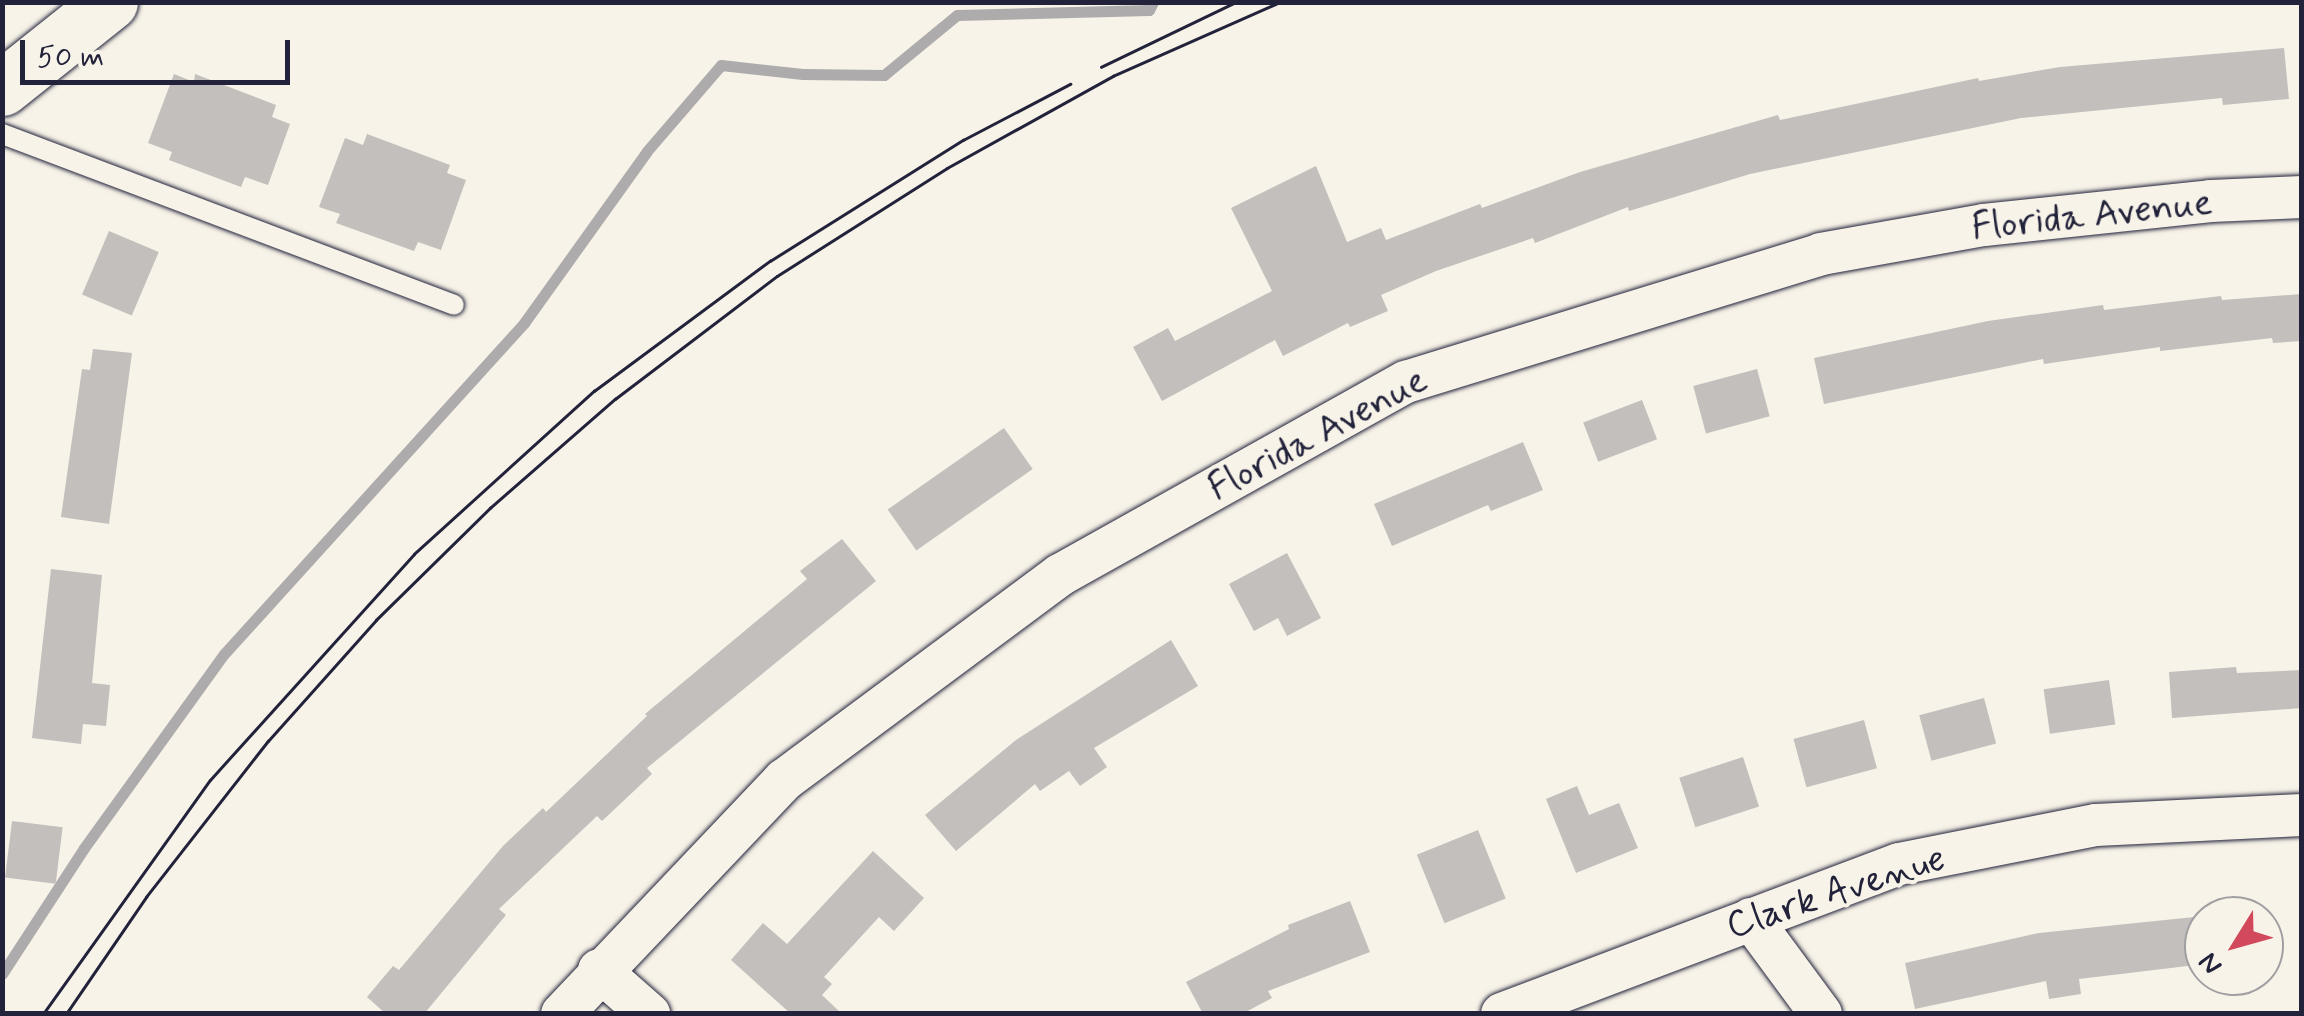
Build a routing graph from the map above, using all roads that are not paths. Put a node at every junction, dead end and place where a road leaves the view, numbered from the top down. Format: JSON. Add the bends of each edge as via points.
{"nodes":[{"id":1,"x":110,"y":2,"type":"edge"},
{"id":2,"x":11,"y":74,"type":"edge"},
{"id":3,"x":2,"y":134,"type":"edge"},
{"id":4,"x":2302,"y":198,"type":"edge"},
{"id":5,"x":454,"y":306,"type":"dead end"},
{"id":6,"x":2302,"y":814,"type":"edge"},
{"id":7,"x":1751,"y":919,"type":"junction"},
{"id":8,"x":599,"y":970,"type":"junction"},
{"id":9,"x":562,"y":1014,"type":"edge"},
{"id":10,"x":649,"y":1014,"type":"edge"},
{"id":11,"x":1502,"y":1014,"type":"edge"},
{"id":12,"x":1821,"y":1014,"type":"edge"}],
"edges":[{"from":1,"to":2,"type":"main road"},
{"from":3,"to":5,"type":"lane"},
{"from":4,"to":8,"type":"street","name":"Florida Avenue","via":[[1984,226],[1821,254],[1406,382],[1060,575],[784,780]]},
{"from":6,"to":7,"type":"street","name":"Clark Avenue","via":[[2096,825],[1899,864]]},
{"from":7,"to":11,"type":"street","name":"Clark Avenue"},
{"from":7,"to":12,"type":"street"},
{"from":8,"to":9,"type":"street","name":"Florida Avenue"},
{"from":8,"to":10,"type":"street"}]}
